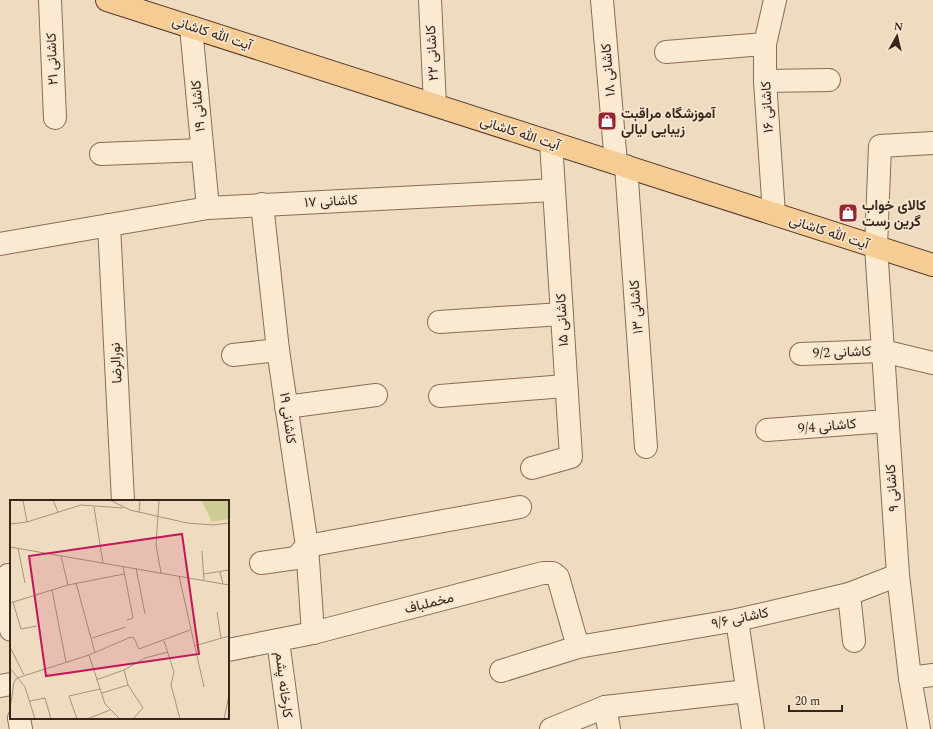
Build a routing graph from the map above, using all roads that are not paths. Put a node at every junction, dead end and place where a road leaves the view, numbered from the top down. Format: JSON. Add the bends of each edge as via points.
{"nodes":[{"id":1,"x":50,"y":0,"type":"edge"},
{"id":2,"x":108,"y":0,"type":"edge"},
{"id":3,"x":430,"y":0,"type":"edge"},
{"id":4,"x":602,"y":0,"type":"edge"},
{"id":5,"x":775,"y":0,"type":"edge"},
{"id":6,"x":191,"y":26,"type":"junction"},
{"id":7,"x":765,"y":44,"type":"junction"},
{"id":8,"x":666,"y":52,"type":"dead end"},
{"id":9,"x":829,"y":80,"type":"dead end"},
{"id":10,"x":766,"y":81,"type":"junction"},
{"id":11,"x":435,"y":105,"type":"junction"},
{"id":12,"x":55,"y":118,"type":"dead end"},
{"id":13,"x":551,"y":142,"type":"junction"},
{"id":14,"x":933,"y":143,"type":"edge"},
{"id":15,"x":202,"y":150,"type":"junction"},
{"id":16,"x":101,"y":154,"type":"dead end"},
{"id":17,"x":621,"y":165,"type":"junction"},
{"id":18,"x":554,"y":190,"type":"junction"},
{"id":19,"x":262,"y":204,"type":"junction"},
{"id":20,"x":208,"y":208,"type":"junction"},
{"id":21,"x":774,"y":214,"type":"junction"},
{"id":22,"x":109,"y":225,"type":"junction"},
{"id":23,"x":0,"y":244,"type":"edge"},
{"id":24,"x":876,"y":247,"type":"junction"},
{"id":25,"x":933,"y":265,"type":"edge"},
{"id":26,"x":562,"y":314,"type":"junction"},
{"id":27,"x":439,"y":322,"type":"dead end"},
{"id":28,"x":278,"y":350,"type":"junction"},
{"id":29,"x":883,"y":351,"type":"junction"},
{"id":30,"x":801,"y":354,"type":"dead end"},
{"id":31,"x":233,"y":355,"type":"dead end"},
{"id":32,"x":933,"y":363,"type":"edge"},
{"id":33,"x":565,"y":386,"type":"junction"},
{"id":34,"x":376,"y":395,"type":"dead end"},
{"id":35,"x":440,"y":396,"type":"dead end"},
{"id":36,"x":286,"y":407,"type":"junction"},
{"id":37,"x":888,"y":421,"type":"junction"},
{"id":38,"x":767,"y":430,"type":"dead end"},
{"id":39,"x":646,"y":447,"type":"dead end"},
{"id":40,"x":532,"y":468,"type":"dead end"},
{"id":41,"x":123,"y":500,"type":"edge"},
{"id":42,"x":520,"y":507,"type":"dead end"},
{"id":43,"x":307,"y":546,"type":"junction"},
{"id":44,"x":261,"y":563,"type":"dead end"},
{"id":45,"x":8,"y":575,"type":"dead end"},
{"id":46,"x":898,"y":575,"type":"junction"},
{"id":47,"x":849,"y":594,"type":"junction"},
{"id":48,"x":10,"y":612,"type":"edge"},
{"id":49,"x":737,"y":620,"type":"junction"},
{"id":50,"x":313,"y":633,"type":"junction"},
{"id":51,"x":278,"y":641,"type":"junction"},
{"id":52,"x":854,"y":641,"type":"dead end"},
{"id":53,"x":578,"y":647,"type":"junction"},
{"id":54,"x":229,"y":650,"type":"edge"},
{"id":55,"x":501,"y":671,"type":"dead end"},
{"id":56,"x":933,"y":675,"type":"edge"},
{"id":57,"x":910,"y":678,"type":"junction"},
{"id":58,"x":10,"y":684,"type":"edge"},
{"id":59,"x":0,"y":686,"type":"edge"},
{"id":60,"x":747,"y":691,"type":"junction"},
{"id":61,"x":604,"y":707,"type":"junction"},
{"id":62,"x":19,"y":719,"type":"edge"},
{"id":63,"x":21,"y":729,"type":"edge"},
{"id":64,"x":290,"y":729,"type":"edge"},
{"id":65,"x":551,"y":729,"type":"edge"},
{"id":66,"x":609,"y":729,"type":"edge"},
{"id":67,"x":753,"y":729,"type":"edge"},
{"id":68,"x":918,"y":729,"type":"edge"}],
"edges":[{"from":1,"to":12,"type":"street","name":"کاشانی ۲۱"},
{"from":2,"to":6,"type":"main road","name":"آیت الله کاشانی"},
{"from":3,"to":11,"type":"street","name":"کاشانی ۲۲"},
{"from":4,"to":17,"type":"street","name":"کاشانی ۱۸"},
{"from":5,"to":7,"type":"street","name":"کاشانی ۱۶"},
{"from":6,"to":11,"type":"main road","name":"آیت الله کاشانی"},
{"from":6,"to":15,"type":"street","name":"کاشانی ۱۹"},
{"from":7,"to":8,"type":"street"},
{"from":7,"to":10,"type":"street","name":"کاشانی ۱۶"},
{"from":9,"to":10,"type":"street"},
{"from":10,"to":21,"type":"street","name":"کاشانی ۱۶"},
{"from":11,"to":13,"type":"main road","name":"آیت الله کاشانی"},
{"from":13,"to":17,"type":"main road","name":"آیت الله کاشانی"},
{"from":13,"to":18,"type":"street","name":"کاشانی ۱۵"},
{"from":14,"to":24,"type":"street","name":"کاشانی ۹","via":[[880,146]]},
{"from":15,"to":16,"type":"street"},
{"from":15,"to":20,"type":"street","name":"کاشانی ۱۹"},
{"from":17,"to":21,"type":"main road","name":"آیت الله کاشانی"},
{"from":17,"to":39,"type":"street","name":"کاشانی ۱۳"},
{"from":18,"to":19,"type":"street","name":"کاشانی ۱۷"},
{"from":18,"to":26,"type":"street","name":"کاشانی ۱۵"},
{"from":19,"to":20,"type":"street","name":"کاشانی ۱۷"},
{"from":19,"to":28,"type":"street","name":"کاشانی ۱۹"},
{"from":20,"to":22,"type":"street","name":"کاشانی ۱۷"},
{"from":21,"to":24,"type":"main road","name":"آیت الله کاشانی"},
{"from":22,"to":23,"type":"street","name":"کاشانی ۱۷"},
{"from":22,"to":41,"type":"street","name":"نورالرضا"},
{"from":24,"to":25,"type":"main road","name":"آیت الله کاشانی"},
{"from":24,"to":29,"type":"street","name":"کاشانی ۹"},
{"from":26,"to":27,"type":"street"},
{"from":26,"to":33,"type":"street","name":"کاشانی ۱۵"},
{"from":28,"to":31,"type":"street"},
{"from":28,"to":36,"type":"street","name":"کاشانی ۱۹"},
{"from":29,"to":30,"type":"street","name":"کاشانی 9/2"},
{"from":29,"to":32,"type":"street","name":"کاشانی 9/2"},
{"from":29,"to":37,"type":"street","name":"کاشانی ۹"},
{"from":33,"to":35,"type":"street"},
{"from":33,"to":40,"type":"street","name":"کاشانی ۱۵","via":[[571,457]]},
{"from":34,"to":36,"type":"street"},
{"from":36,"to":43,"type":"street","name":"کاشانی ۱۹"},
{"from":37,"to":38,"type":"street","name":"کاشانی 9/4"},
{"from":37,"to":46,"type":"street","name":"کاشانی ۹"},
{"from":42,"to":43,"type":"street"},
{"from":43,"to":44,"type":"street","via":[[296,558]]},
{"from":43,"to":50,"type":"street","name":"کاشانی ۱۹"},
{"from":45,"to":48,"type":"street"},
{"from":46,"to":47,"type":"street","name":"کاشانی ۹/۶"},
{"from":46,"to":57,"type":"street","name":"کاشانی ۹"},
{"from":47,"to":49,"type":"street","name":"کاشانی ۹/۶"},
{"from":47,"to":52,"type":"street"},
{"from":49,"to":53,"type":"street","name":"کاشانی ۹/۶"},
{"from":49,"to":60,"type":"street"},
{"from":50,"to":51,"type":"street","name":"مخملباف"},
{"from":50,"to":53,"type":"street","name":"مخملباف","via":[[543,573],[553,573],[558,577]]},
{"from":51,"to":54,"type":"street","name":"مخملباف"},
{"from":51,"to":64,"type":"street","name":"کارخانه پشم"},
{"from":53,"to":55,"type":"street","name":"کاشانی ۹/۶"},
{"from":56,"to":57,"type":"street"},
{"from":57,"to":68,"type":"street","name":"کاشانی ۹"},
{"from":58,"to":59,"type":"street"},
{"from":60,"to":61,"type":"street"},
{"from":60,"to":67,"type":"street"},
{"from":61,"to":65,"type":"street"},
{"from":61,"to":66,"type":"street"},
{"from":62,"to":63,"type":"street"}]}
